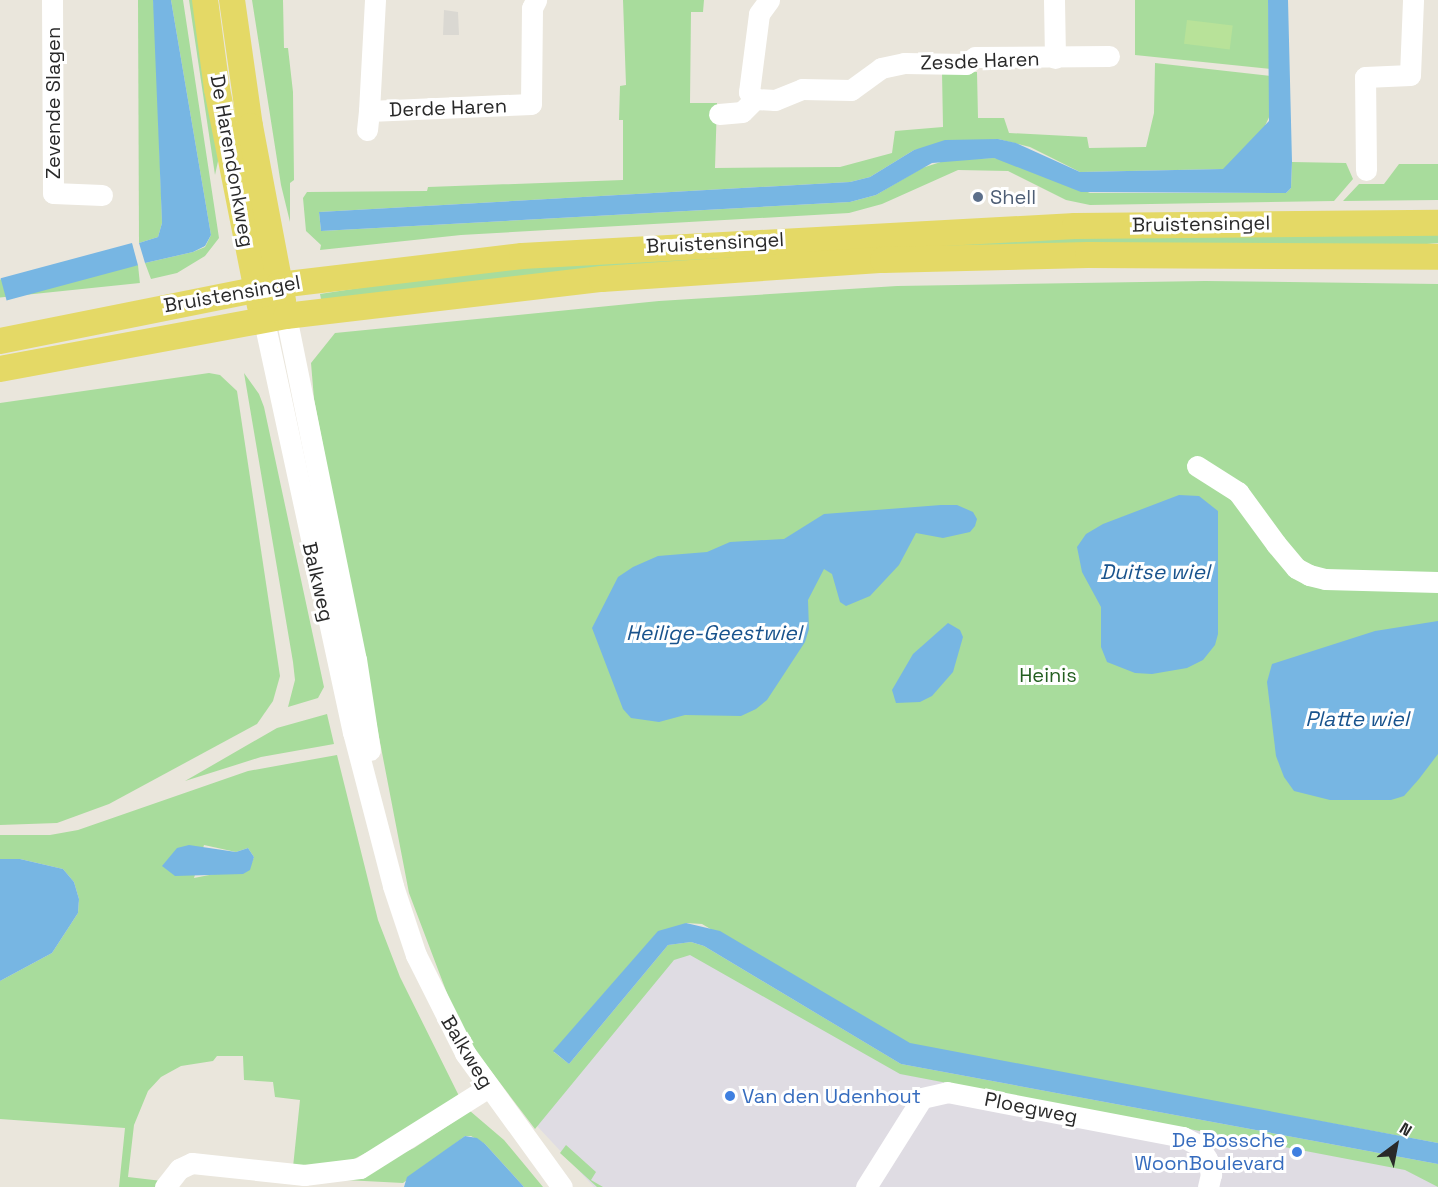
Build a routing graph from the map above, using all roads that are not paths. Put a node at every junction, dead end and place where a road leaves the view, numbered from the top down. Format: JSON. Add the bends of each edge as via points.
{"nodes":[{"id":1,"x":52,"y":0,"type":"edge"},
{"id":2,"x":205,"y":0,"type":"edge"},
{"id":3,"x":232,"y":0,"type":"edge"},
{"id":4,"x":375,"y":0,"type":"edge"},
{"id":5,"x":536,"y":0,"type":"edge"},
{"id":6,"x":769,"y":0,"type":"edge"},
{"id":7,"x":1054,"y":0,"type":"edge"},
{"id":8,"x":1413,"y":0,"type":"edge"},
{"id":9,"x":1109,"y":56,"type":"dead end"},
{"id":10,"x":1055,"y":58,"type":"junction"},
{"id":11,"x":756,"y":99,"type":"junction"},
{"id":12,"x":719,"y":114,"type":"dead end"},
{"id":13,"x":1366,"y":170,"type":"dead end"},
{"id":14,"x":102,"y":195,"type":"dead end"},
{"id":15,"x":1438,"y":223,"type":"edge"},
{"id":16,"x":1438,"y":257,"type":"edge"},
{"id":17,"x":268,"y":287,"type":"junction"},
{"id":18,"x":275,"y":319,"type":"junction"},
{"id":19,"x":0,"y":341,"type":"edge"},
{"id":20,"x":0,"y":369,"type":"edge"},
{"id":21,"x":1197,"y":466,"type":"dead end"},
{"id":22,"x":1438,"y":582,"type":"edge"},
{"id":23,"x":487,"y":1088,"type":"junction"},
{"id":24,"x":514,"y":1123,"type":"junction"},
{"id":25,"x":319,"y":1180,"type":"edge"},
{"id":26,"x":165,"y":1187,"type":"edge"},
{"id":27,"x":562,"y":1187,"type":"edge"},
{"id":28,"x":580,"y":1187,"type":"edge"},
{"id":29,"x":866,"y":1187,"type":"edge"},
{"id":30,"x":1208,"y":1187,"type":"edge"}],
"edges":[{"from":1,"to":14,"type":"street","name":"Zevende Slagen","via":[[53,193]]},
{"from":2,"to":17,"type":"main road","name":"De Harendonkweg","via":[[217,89]]},
{"from":3,"to":17,"type":"main road","name":"De Harendonkweg"},
{"from":4,"to":5,"type":"street","name":"Derde Haren","via":[[368,121],[531,104],[531,8]]},
{"from":6,"to":11,"type":"street","via":[[759,14],[749,92]]},
{"from":7,"to":10,"type":"street","name":"Zesde Haren"},
{"from":8,"to":13,"type":"street","via":[[1410,75],[1365,77]]},
{"from":9,"to":10,"type":"street","name":"Zesde Haren"},
{"from":10,"to":11,"type":"street","name":"Zesde Haren","via":[[975,57],[966,64],[904,63],[881,68],[851,90],[802,89],[775,100]]},
{"from":11,"to":12,"type":"street","via":[[742,112]]},
{"from":15,"to":17,"type":"main road","name":"Bruistensingel","via":[[1247,223],[882,234],[522,256]]},
{"from":16,"to":18,"type":"main road","name":"Bruistensingel","via":[[1111,255],[883,260],[520,287]]},
{"from":17,"to":18,"type":"main road","name":"De Harendonkweg"},
{"from":17,"to":19,"type":"main road","name":"Bruistensingel"},
{"from":18,"to":20,"type":"main road","name":"Bruistensingel"},
{"from":18,"to":23,"type":"street","name":"Balkweg","via":[[311,555],[382,840],[416,955],[446,1020]]},
{"from":21,"to":22,"type":"street","via":[[1238,492],[1296,568],[1309,575],[1325,579]]},
{"from":23,"to":24,"type":"street","name":"Balkweg"},
{"from":23,"to":25,"type":"street","via":[[360,1168]]},
{"from":24,"to":27,"type":"street","name":"Balkweg"},
{"from":24,"to":28,"type":"street","name":"Balkweg"},
{"from":25,"to":26,"type":"street","via":[[192,1163],[179,1169]]},
{"from":29,"to":30,"type":"street","name":"Ploegweg","via":[[922,1098],[947,1092],[1183,1137],[1198,1145],[1207,1159],[1211,1174]]}]}
